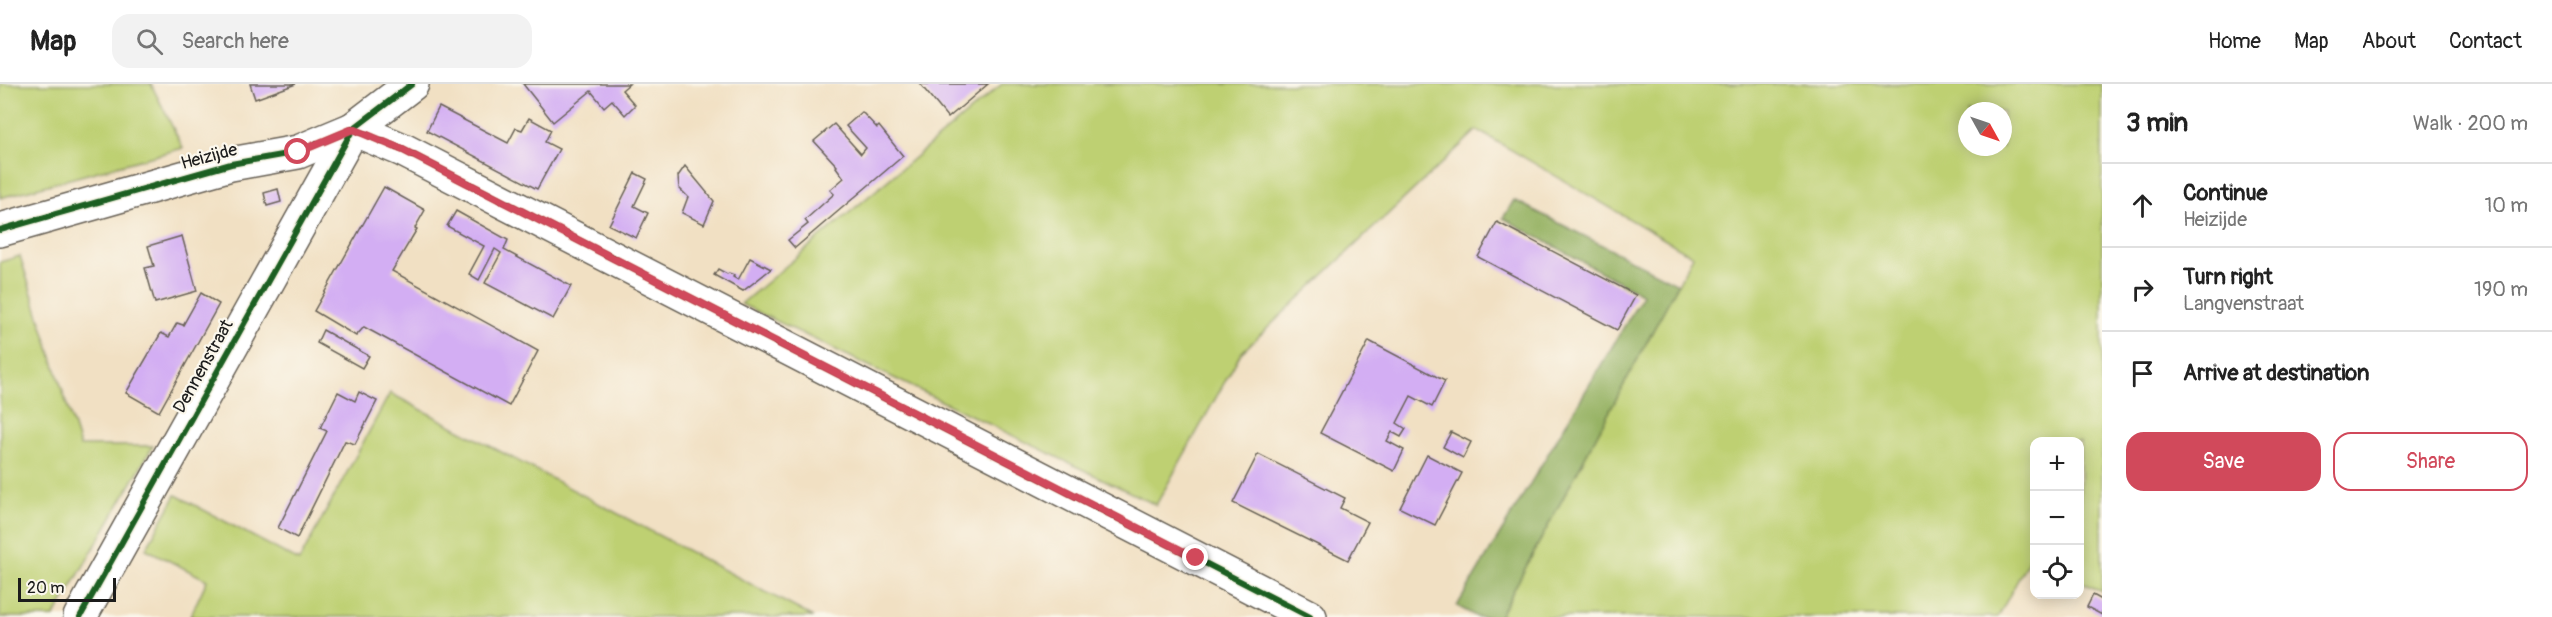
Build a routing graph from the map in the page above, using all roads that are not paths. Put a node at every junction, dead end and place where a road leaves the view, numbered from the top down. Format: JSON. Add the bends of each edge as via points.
{"nodes":[{"id":1,"x":412,"y":84,"type":"edge"},
{"id":2,"x":353,"y":129,"type":"junction"},
{"id":3,"x":0,"y":230,"type":"edge"},
{"id":4,"x":80,"y":617,"type":"edge"},
{"id":5,"x":1310,"y":617,"type":"edge"}],
"edges":[{"from":1,"to":2,"type":"street","name":"Heizijde"},
{"from":2,"to":3,"type":"street","name":"Heizijde","via":[[298,152],[231,164]]},
{"from":2,"to":4,"type":"street","name":"Dennenstraat"},
{"from":2,"to":5,"type":"street","via":[[414,156]]}]}
